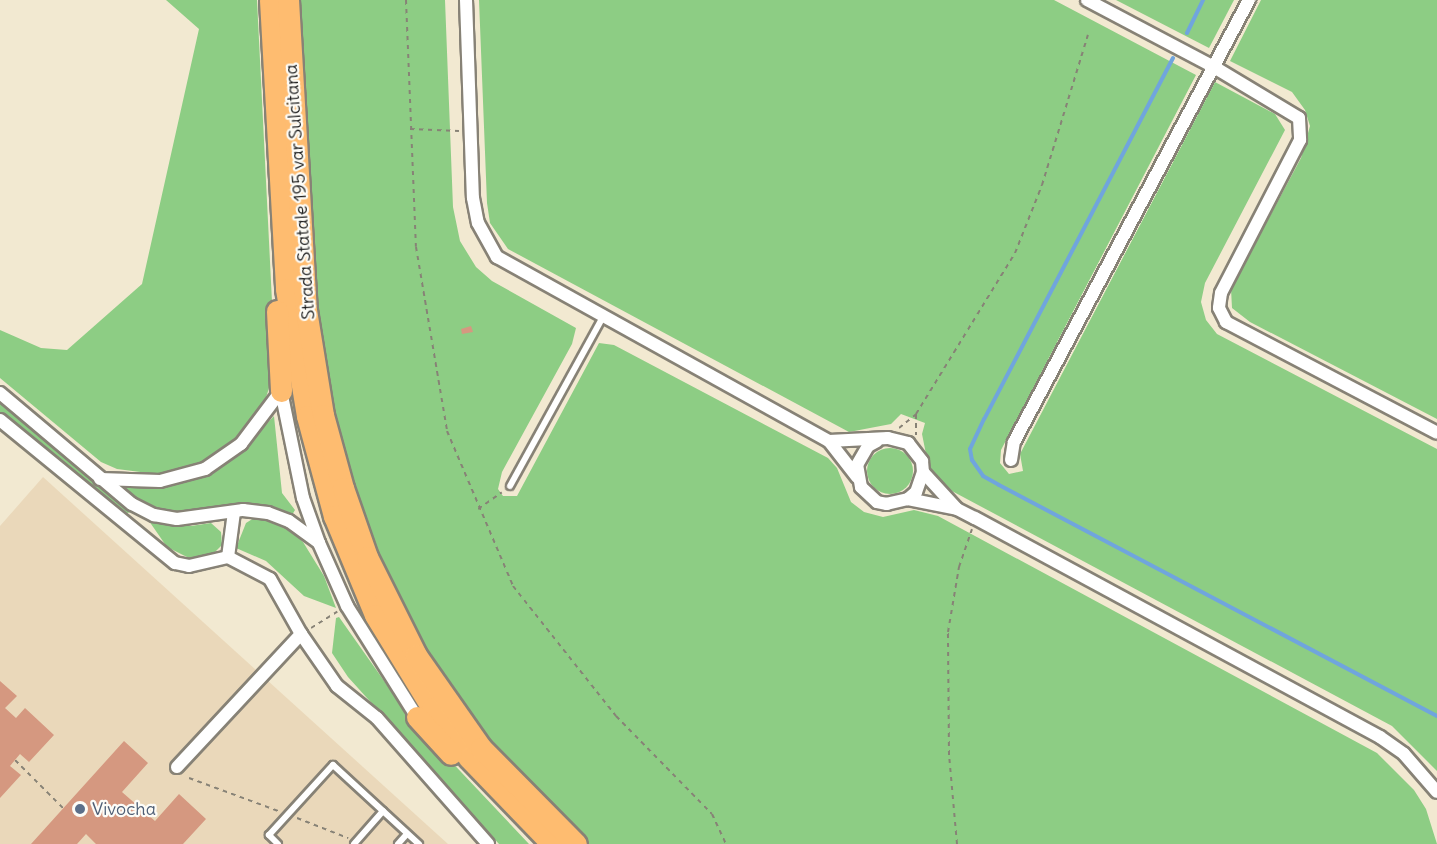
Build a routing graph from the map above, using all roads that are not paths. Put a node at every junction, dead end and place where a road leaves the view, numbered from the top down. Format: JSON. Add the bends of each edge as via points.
{"nodes":[{"id":1,"x":270,"y":0,"type":"edge"},
{"id":2,"x":288,"y":0,"type":"edge"},
{"id":3,"x":466,"y":0,"type":"edge"},
{"id":4,"x":1087,"y":0,"type":"edge"},
{"id":5,"x":1249,"y":0,"type":"edge"},
{"id":6,"x":1214,"y":67,"type":"junction"},
{"id":7,"x":286,"y":289,"type":"junction"},
{"id":8,"x":603,"y":317,"type":"junction"},
{"id":9,"x":281,"y":391,"type":"junction"},
{"id":10,"x":0,"y":393,"type":"edge"},
{"id":11,"x":0,"y":420,"type":"edge"},
{"id":12,"x":1437,"y":433,"type":"edge"},
{"id":13,"x":882,"y":439,"type":"junction"},
{"id":14,"x":829,"y":441,"type":"junction"},
{"id":15,"x":1011,"y":460,"type":"dead end"},
{"id":16,"x":923,"y":472,"type":"junction"},
{"id":17,"x":857,"y":477,"type":"junction"},
{"id":18,"x":100,"y":479,"type":"junction"},
{"id":19,"x":510,"y":486,"type":"road end"},
{"id":20,"x":908,"y":499,"type":"junction"},
{"id":21,"x":957,"y":509,"type":"junction"},
{"id":22,"x":234,"y":512,"type":"junction"},
{"id":23,"x":319,"y":543,"type":"junction"},
{"id":24,"x":228,"y":557,"type":"junction"},
{"id":25,"x":301,"y":634,"type":"junction"},
{"id":26,"x":417,"y":717,"type":"joint"},
{"id":27,"x":177,"y":767,"type":"dead end"},
{"id":28,"x":1437,"y":792,"type":"edge"},
{"id":29,"x":383,"y":811,"type":"junction"},
{"id":30,"x":407,"y":834,"type":"junction"},
{"id":31,"x":548,"y":840,"type":"edge"},
{"id":32,"x":278,"y":844,"type":"edge"},
{"id":33,"x":354,"y":844,"type":"edge"},
{"id":34,"x":398,"y":844,"type":"edge"},
{"id":35,"x":419,"y":844,"type":"edge"},
{"id":36,"x":488,"y":844,"type":"edge"},
{"id":37,"x":576,"y":844,"type":"edge"}],
"edges":[{"from":1,"to":7,"type":"highway","name":"Strada Statale 195 var Sulcitana"},
{"from":2,"to":37,"type":"highway","name":"Strada Statale 195 var Sulcitana","via":[[306,310],[324,415],[343,488],[367,557],[416,655],[480,748]]},
{"from":3,"to":8,"type":"street","via":[[473,198],[485,242],[512,268]]},
{"from":4,"to":6,"type":"street"},
{"from":5,"to":6,"type":"street"},
{"from":6,"to":12,"type":"street","via":[[1294,113],[1302,133],[1221,293],[1221,316],[1232,327]]},
{"from":6,"to":15,"type":"street","via":[[1014,442]]},
{"from":7,"to":9,"type":"highway","via":[[277,305]]},
{"from":7,"to":31,"type":"highway","name":"Strada Statale 195 var Sulcitana","via":[[318,463],[334,516],[375,615],[402,663],[469,758]]},
{"from":8,"to":14,"type":"street"},
{"from":8,"to":19,"type":"lane"},
{"from":9,"to":18,"type":"street","via":[[241,444],[205,469],[168,480]]},
{"from":9,"to":23,"type":"street","via":[[303,498]]},
{"from":10,"to":18,"type":"street"},
{"from":11,"to":24,"type":"street","via":[[175,563],[189,566]]},
{"from":13,"to":14,"type":"street"},
{"from":13,"to":16,"type":"street","via":[[908,443],[922,461]]},
{"from":13,"to":17,"type":"street","via":[[861,455]]},
{"from":14,"to":17,"type":"street"},
{"from":16,"to":20,"type":"street","via":[[921,482]]},
{"from":16,"to":21,"type":"street"},
{"from":17,"to":20,"type":"street","via":[[861,487],[877,501],[887,504]]},
{"from":18,"to":22,"type":"street","via":[[132,504],[154,515],[177,519]]},
{"from":20,"to":21,"type":"street"},
{"from":21,"to":28,"type":"street","via":[[1380,737],[1404,754]]},
{"from":22,"to":23,"type":"street","via":[[268,513],[289,521]]},
{"from":22,"to":24,"type":"street"},
{"from":23,"to":26,"type":"street","via":[[347,606]]},
{"from":24,"to":25,"type":"street","via":[[270,579]]},
{"from":25,"to":27,"type":"street"},
{"from":25,"to":36,"type":"street","via":[[337,686],[376,718]]},
{"from":26,"to":31,"type":"highway","via":[[525,832]]},
{"from":29,"to":30,"type":"lane"},
{"from":29,"to":32,"type":"lane","via":[[333,765],[269,835]]},
{"from":29,"to":33,"type":"lane"},
{"from":30,"to":34,"type":"lane"},
{"from":30,"to":35,"type":"lane"}]}
